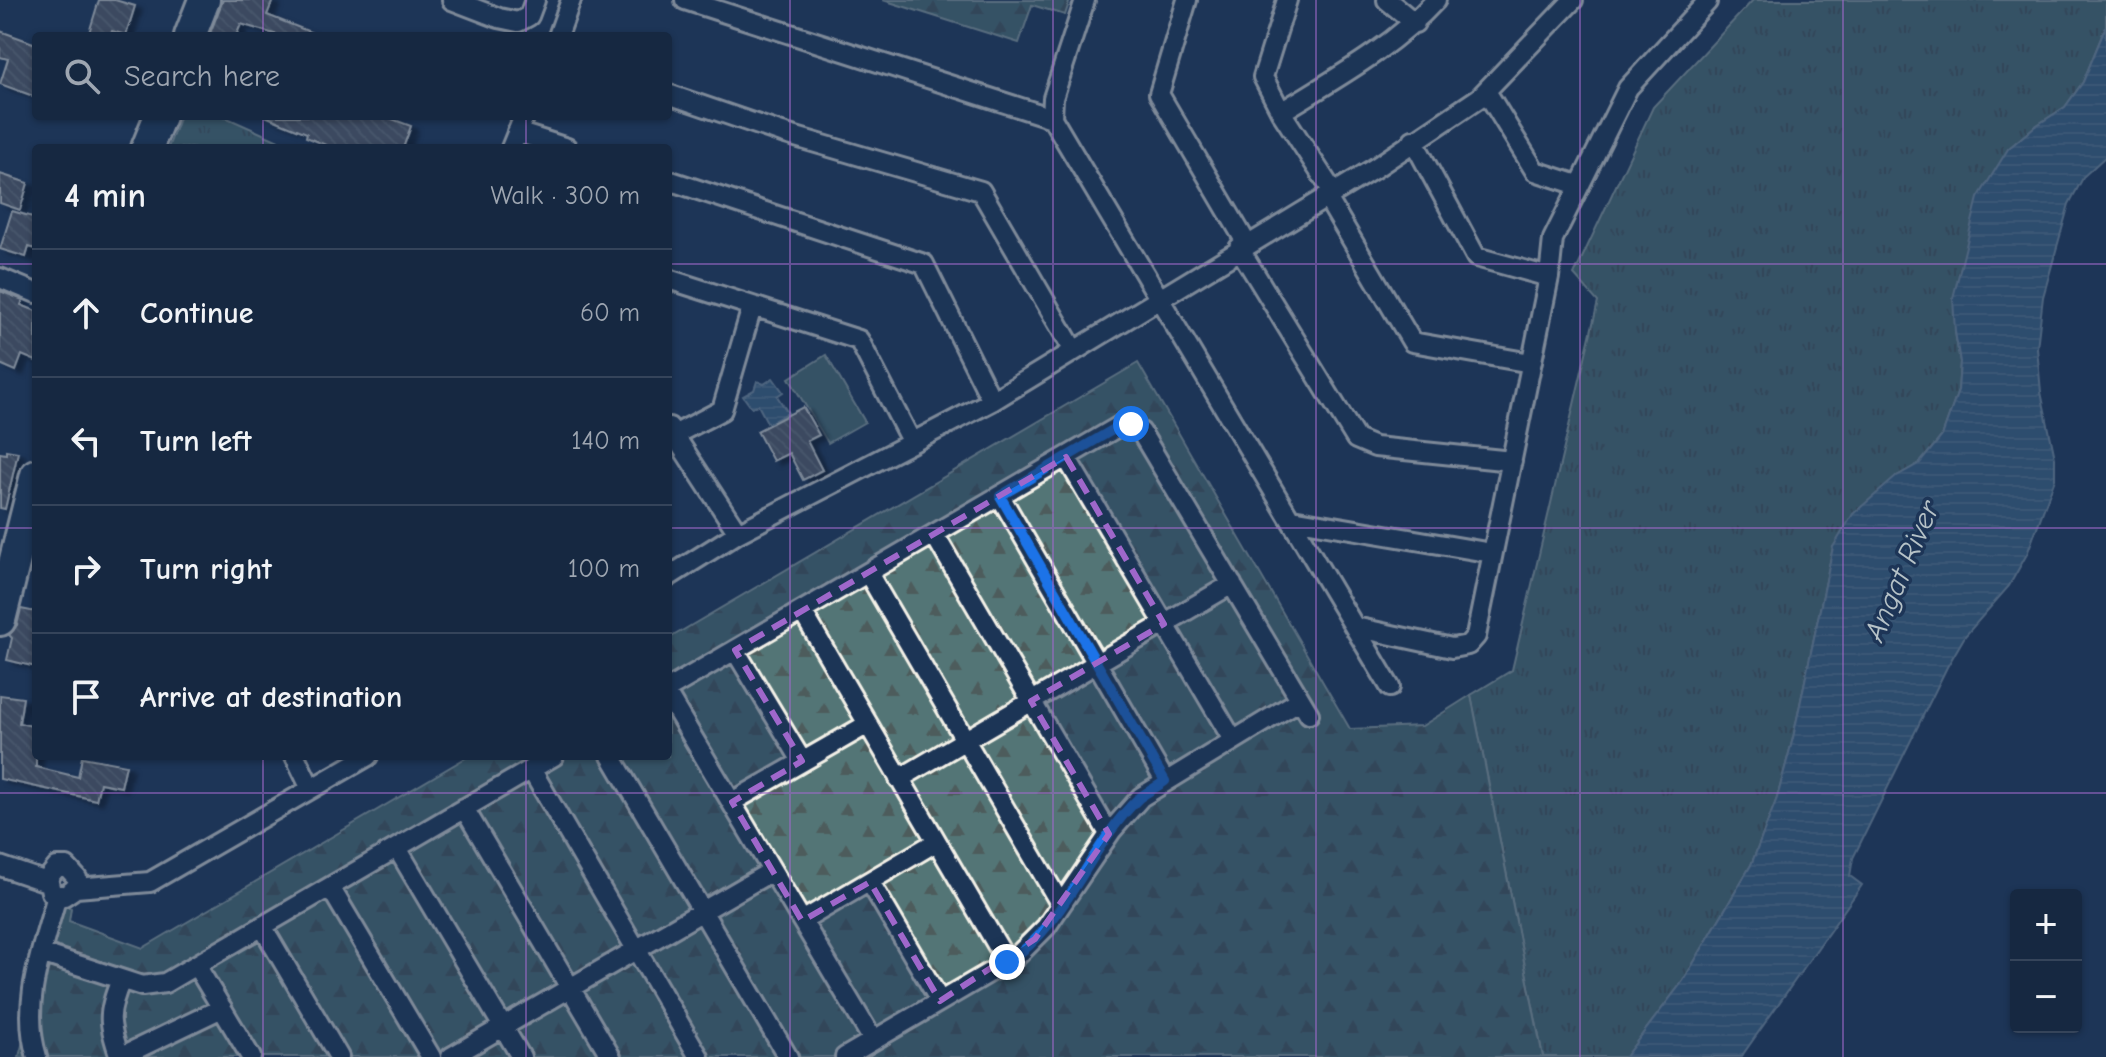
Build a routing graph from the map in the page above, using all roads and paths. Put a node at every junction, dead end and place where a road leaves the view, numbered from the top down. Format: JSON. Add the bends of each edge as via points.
{"nodes":[{"id":1,"x":204,"y":0,"type":"edge"},
{"id":2,"x":452,"y":0,"type":"edge"},
{"id":3,"x":535,"y":0,"type":"edge"},
{"id":4,"x":571,"y":0,"type":"edge"},
{"id":5,"x":685,"y":0,"type":"edge"},
{"id":6,"x":1085,"y":0,"type":"edge"},
{"id":7,"x":1187,"y":0,"type":"edge"},
{"id":8,"x":1287,"y":0,"type":"edge"},
{"id":9,"x":1387,"y":0,"type":"edge"},
{"id":10,"x":1436,"y":0,"type":"edge"},
{"id":11,"x":1573,"y":0,"type":"edge"},
{"id":12,"x":1705,"y":0,"type":"edge"},
{"id":13,"x":1415,"y":23,"type":"junction"},
{"id":14,"x":192,"y":32,"type":"edge"},
{"id":15,"x":559,"y":32,"type":"edge"},
{"id":16,"x":1486,"y":91,"type":"junction"},
{"id":17,"x":672,"y":95,"type":"edge"},
{"id":18,"x":1281,"y":112,"type":"junction"},
{"id":19,"x":1052,"y":118,"type":"junction"},
{"id":20,"x":158,"y":120,"type":"edge"},
{"id":21,"x":518,"y":132,"type":"edge"},
{"id":22,"x":1413,"y":140,"type":"junction"},
{"id":23,"x":149,"y":144,"type":"edge"},
{"id":24,"x":555,"y":144,"type":"edge"},
{"id":25,"x":672,"y":181,"type":"edge"},
{"id":26,"x":1578,"y":185,"type":"junction"},
{"id":27,"x":1330,"y":194,"type":"junction"},
{"id":28,"x":1243,"y":246,"type":"junction"},
{"id":29,"x":1549,"y":277,"type":"junction"},
{"id":30,"x":0,"y":278,"type":"edge"},
{"id":31,"x":672,"y":280,"type":"edge"},
{"id":32,"x":32,"y":291,"type":"edge"},
{"id":33,"x":1159,"y":300,"type":"junction"},
{"id":34,"x":752,"y":307,"type":"junction"},
{"id":35,"x":1074,"y":351,"type":"junction"},
{"id":36,"x":1531,"y":363,"type":"junction"},
{"id":37,"x":992,"y":401,"type":"junction"},
{"id":38,"x":672,"y":430,"type":"edge"},
{"id":39,"x":672,"y":432,"type":"edge"},
{"id":40,"x":911,"y":441,"type":"junction"},
{"id":41,"x":1066,"y":457,"type":"junction"},
{"id":42,"x":1512,"y":461,"type":"junction"},
{"id":43,"x":32,"y":491,"type":"edge"},
{"id":44,"x":1000,"y":496,"type":"junction"},
{"id":45,"x":1292,"y":519,"type":"junction"},
{"id":46,"x":738,"y":533,"type":"junction"},
{"id":47,"x":934,"y":534,"type":"junction"},
{"id":48,"x":1492,"y":553,"type":"junction"},
{"id":49,"x":868,"y":573,"type":"junction"},
{"id":50,"x":672,"y":574,"type":"edge"},
{"id":51,"x":1232,"y":584,"type":"junction"},
{"id":52,"x":802,"y":611,"type":"junction"},
{"id":53,"x":0,"y":620,"type":"edge"},
{"id":54,"x":1164,"y":624,"type":"junction"},
{"id":55,"x":1355,"y":627,"type":"junction"},
{"id":56,"x":735,"y":650,"type":"junction"},
{"id":57,"x":1097,"y":663,"type":"junction"},
{"id":58,"x":672,"y":687,"type":"edge"},
{"id":59,"x":1390,"y":687,"type":"dead end"},
{"id":60,"x":1031,"y":701,"type":"junction"},
{"id":61,"x":672,"y":703,"type":"edge"},
{"id":62,"x":868,"y":724,"type":"junction"},
{"id":63,"x":965,"y":740,"type":"junction"},
{"id":64,"x":1233,"y":740,"type":"junction"},
{"id":65,"x":297,"y":760,"type":"edge"},
{"id":66,"x":361,"y":760,"type":"edge"},
{"id":67,"x":547,"y":760,"type":"edge"},
{"id":68,"x":613,"y":760,"type":"edge"},
{"id":69,"x":802,"y":761,"type":"junction"},
{"id":70,"x":531,"y":769,"type":"junction"},
{"id":71,"x":899,"y":779,"type":"junction"},
{"id":72,"x":1165,"y":781,"type":"junction"},
{"id":73,"x":311,"y":789,"type":"junction"},
{"id":74,"x":732,"y":802,"type":"junction"},
{"id":75,"x":464,"y":808,"type":"junction"},
{"id":76,"x":1109,"y":834,"type":"junction"},
{"id":77,"x":936,"y":842,"type":"junction"},
{"id":78,"x":397,"y":848,"type":"junction"},
{"id":79,"x":0,"y":866,"type":"edge"},
{"id":80,"x":772,"y":871,"type":"junction"},
{"id":81,"x":870,"y":882,"type":"junction"},
{"id":82,"x":330,"y":887,"type":"junction"},
{"id":83,"x":52,"y":888,"type":"junction"},
{"id":84,"x":76,"y":888,"type":"junction"},
{"id":85,"x":1061,"y":905,"type":"junction"},
{"id":86,"x":703,"y":912,"type":"junction"},
{"id":87,"x":802,"y":921,"type":"junction"},
{"id":88,"x":262,"y":926,"type":"junction"},
{"id":89,"x":636,"y":950,"type":"junction"},
{"id":90,"x":41,"y":953,"type":"junction"},
{"id":91,"x":1007,"y":962,"type":"junction"},
{"id":92,"x":196,"y":965,"type":"junction"},
{"id":93,"x":121,"y":980,"type":"junction"},
{"id":94,"x":570,"y":988,"type":"junction"},
{"id":95,"x":940,"y":1001,"type":"junction"},
{"id":96,"x":222,"y":1008,"type":"junction"},
{"id":97,"x":503,"y":1027,"type":"junction"},
{"id":98,"x":873,"y":1040,"type":"junction"},
{"id":99,"x":37,"y":1057,"type":"edge"},
{"id":100,"x":120,"y":1057,"type":"edge"},
{"id":101,"x":251,"y":1057,"type":"edge"},
{"id":102,"x":339,"y":1057,"type":"edge"},
{"id":103,"x":431,"y":1057,"type":"edge"},
{"id":104,"x":451,"y":1057,"type":"edge"},
{"id":105,"x":521,"y":1057,"type":"edge"},
{"id":106,"x":611,"y":1057,"type":"edge"},
{"id":107,"x":699,"y":1057,"type":"edge"},
{"id":108,"x":788,"y":1057,"type":"edge"},
{"id":109,"x":845,"y":1057,"type":"edge"}],
"edges":[{"from":1,"to":14,"type":"main road"},
{"from":2,"to":3,"type":"street","via":[[518,22],[529,16]]},
{"from":4,"to":15,"type":"street"},
{"from":5,"to":19,"type":"street"},
{"from":6,"to":19,"type":"street","via":[[1053,98]]},
{"from":7,"to":28,"type":"street","via":[[1159,94]]},
{"from":8,"to":18,"type":"street","via":[[1263,77]]},
{"from":9,"to":13,"type":"street"},
{"from":10,"to":13,"type":"street"},
{"from":11,"to":16,"type":"street"},
{"from":12,"to":26,"type":"street","via":[[1628,88]]},
{"from":13,"to":18,"type":"street"},
{"from":16,"to":22,"type":"street"},
{"from":16,"to":26,"type":"street","via":[[1535,171]]},
{"from":17,"to":35,"type":"street","via":[[981,191]]},
{"from":18,"to":27,"type":"street"},
{"from":19,"to":33,"type":"street"},
{"from":20,"to":23,"type":"main road"},
{"from":21,"to":24,"type":"street"},
{"from":22,"to":27,"type":"street"},
{"from":22,"to":29,"type":"street","via":[[1476,257]]},
{"from":25,"to":37,"type":"street","via":[[924,264]]},
{"from":26,"to":29,"type":"street","via":[[1553,239]]},
{"from":27,"to":28,"type":"street"},
{"from":27,"to":36,"type":"street","via":[[1412,342]]},
{"from":28,"to":33,"type":"street"},
{"from":28,"to":42,"type":"street","via":[[1356,439],[1375,447]]},
{"from":29,"to":36,"type":"street"},
{"from":30,"to":32,"type":"street"},
{"from":31,"to":34,"type":"street"},
{"from":33,"to":35,"type":"street"},
{"from":33,"to":45,"type":"street"},
{"from":34,"to":38,"type":"street","via":[[722,410]]},
{"from":34,"to":40,"type":"street","via":[[859,340]]},
{"from":35,"to":37,"type":"street"},
{"from":36,"to":42,"type":"street"},
{"from":37,"to":40,"type":"street"},
{"from":39,"to":46,"type":"street"},
{"from":40,"to":46,"type":"street"},
{"from":41,"to":44,"type":"street"},
{"from":41,"to":51,"type":"street","via":[[1121,425],[1137,428]]},
{"from":41,"to":54,"type":"street"},
{"from":42,"to":48,"type":"street"},
{"from":43,"to":53,"type":"main road"},
{"from":44,"to":47,"type":"street"},
{"from":44,"to":57,"type":"street"},
{"from":45,"to":48,"type":"street"},
{"from":45,"to":55,"type":"street"},
{"from":46,"to":50,"type":"street"},
{"from":47,"to":49,"type":"street"},
{"from":47,"to":60,"type":"street"},
{"from":48,"to":55,"type":"street","via":[[1476,636],[1468,645],[1452,648]]},
{"from":49,"to":52,"type":"street"},
{"from":49,"to":63,"type":"street"},
{"from":51,"to":54,"type":"street"},
{"from":51,"to":64,"type":"street","via":[[1305,707]]},
{"from":52,"to":56,"type":"street"},
{"from":52,"to":62,"type":"street"},
{"from":54,"to":57,"type":"street"},
{"from":54,"to":64,"type":"street"},
{"from":55,"to":59,"type":"street"},
{"from":56,"to":58,"type":"street"},
{"from":56,"to":69,"type":"street"},
{"from":57,"to":60,"type":"street"},
{"from":57,"to":72,"type":"street"},
{"from":60,"to":63,"type":"street"},
{"from":60,"to":76,"type":"street"},
{"from":61,"to":74,"type":"street"},
{"from":62,"to":69,"type":"street"},
{"from":62,"to":71,"type":"street"},
{"from":63,"to":71,"type":"street"},
{"from":63,"to":85,"type":"street"},
{"from":64,"to":72,"type":"street"},
{"from":65,"to":73,"type":"street"},
{"from":66,"to":73,"type":"street"},
{"from":67,"to":70,"type":"street"},
{"from":68,"to":86,"type":"street"},
{"from":69,"to":74,"type":"street"},
{"from":70,"to":75,"type":"street"},
{"from":70,"to":89,"type":"street"},
{"from":71,"to":77,"type":"street"},
{"from":72,"to":76,"type":"street","via":[[1141,797]]},
{"from":73,"to":84,"type":"street","via":[[150,882]]},
{"from":74,"to":80,"type":"street"},
{"from":75,"to":78,"type":"street"},
{"from":75,"to":94,"type":"street"},
{"from":76,"to":85,"type":"street"},
{"from":77,"to":81,"type":"street"},
{"from":77,"to":91,"type":"street"},
{"from":78,"to":82,"type":"street"},
{"from":78,"to":97,"type":"street"},
{"from":79,"to":83,"type":"street"},
{"from":80,"to":86,"type":"street"},
{"from":80,"to":87,"type":"street"},
{"from":81,"to":87,"type":"street"},
{"from":81,"to":95,"type":"street"},
{"from":82,"to":88,"type":"street"},
{"from":82,"to":103,"type":"street"},
{"from":83,"to":84,"type":"street","via":[[69,895]]},
{"from":83,"to":84,"type":"street","via":[[53,870],[67,867],[75,873]]},
{"from":83,"to":90,"type":"street"},
{"from":85,"to":91,"type":"street","via":[[1035,939]]},
{"from":86,"to":89,"type":"street"},
{"from":86,"to":108,"type":"street"},
{"from":87,"to":98,"type":"street"},
{"from":88,"to":92,"type":"street"},
{"from":88,"to":102,"type":"street"},
{"from":89,"to":94,"type":"street"},
{"from":89,"to":107,"type":"street"},
{"from":90,"to":93,"type":"street"},
{"from":90,"to":99,"type":"street","via":[[30,996]]},
{"from":91,"to":95,"type":"street"},
{"from":92,"to":93,"type":"street","via":[[151,986]]},
{"from":92,"to":96,"type":"street"},
{"from":93,"to":100,"type":"street","via":[[109,1014]]},
{"from":94,"to":97,"type":"street"},
{"from":94,"to":106,"type":"street"},
{"from":95,"to":98,"type":"street"},
{"from":96,"to":100,"type":"street"},
{"from":96,"to":101,"type":"street"},
{"from":97,"to":104,"type":"street"},
{"from":97,"to":105,"type":"street"},
{"from":98,"to":109,"type":"street"}]}
